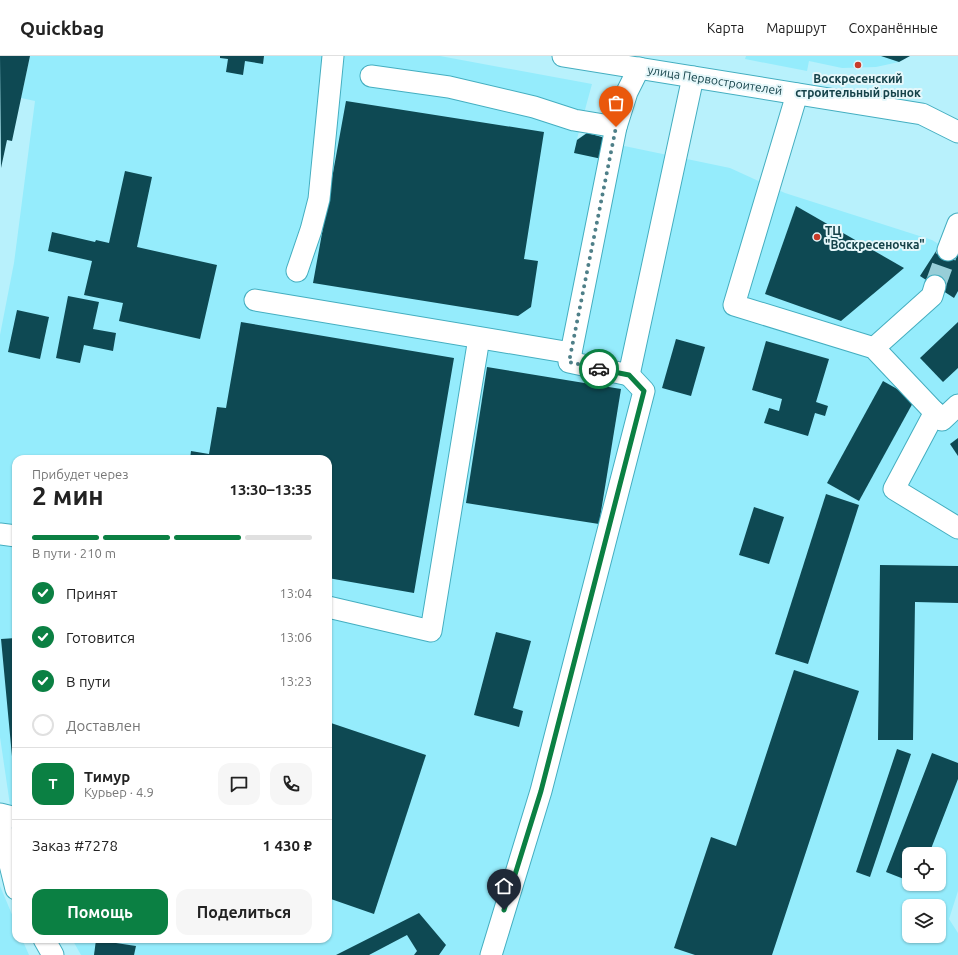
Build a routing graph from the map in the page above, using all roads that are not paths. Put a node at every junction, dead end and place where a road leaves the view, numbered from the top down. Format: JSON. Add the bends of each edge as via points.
{"nodes":[{"id":1,"x":333,"y":56,"type":"edge"},
{"id":2,"x":563,"y":56,"type":"edge"},
{"id":3,"x":639,"y":68,"type":"junction"},
{"id":4,"x":371,"y":76,"type":"dead end"},
{"id":5,"x":693,"y":77,"type":"junction"},
{"id":6,"x":797,"y":94,"type":"junction"},
{"id":7,"x":922,"y":114,"type":"junction"},
{"id":8,"x":958,"y":116,"type":"edge"},
{"id":9,"x":616,"y":127,"type":"junction"},
{"id":10,"x":958,"y":132,"type":"edge"},
{"id":11,"x":958,"y":224,"type":"edge"},
{"id":12,"x":948,"y":250,"type":"tunnel mouth"},
{"id":13,"x":297,"y":271,"type":"dead end"},
{"id":14,"x":935,"y":286,"type":"tunnel mouth"},
{"id":15,"x":255,"y":300,"type":"dead end"},
{"id":16,"x":479,"y":338,"type":"junction"},
{"id":17,"x":874,"y":348,"type":"junction"},
{"id":18,"x":571,"y":353,"type":"junction"},
{"id":19,"x":629,"y":375,"type":"junction"},
{"id":20,"x":958,"y":405,"type":"edge"},
{"id":21,"x":934,"y":412,"type":"junction"},
{"id":22,"x":958,"y":528,"type":"edge"},
{"id":23,"x":0,"y":534,"type":"edge"},
{"id":24,"x":12,"y":536,"type":"edge"},
{"id":25,"x":332,"y":608,"type":"edge"},
{"id":26,"x":0,"y":814,"type":"edge"},
{"id":27,"x":12,"y":817,"type":"edge"},
{"id":28,"x":0,"y":824,"type":"edge"},
{"id":29,"x":12,"y":873,"type":"edge"},
{"id":30,"x":46,"y":943,"type":"edge"},
{"id":31,"x":53,"y":955,"type":"edge"},
{"id":32,"x":490,"y":955,"type":"edge"}],
"edges":[{"from":1,"to":13,"type":"street","via":[[319,199]]},
{"from":2,"to":3,"type":"street","name":"улица Первостроителей"},
{"from":3,"to":5,"type":"street","name":"улица Первостроителей"},
{"from":3,"to":9,"type":"street","via":[[627,92]]},
{"from":4,"to":9,"type":"street","via":[[449,87],[534,107],[574,120]]},
{"from":5,"to":6,"type":"street","name":"улица Первостроителей"},
{"from":5,"to":19,"type":"street"},
{"from":6,"to":7,"type":"street","name":"улица Первостроителей"},
{"from":6,"to":17,"type":"street","via":[[734,305]]},
{"from":7,"to":8,"type":"street"},
{"from":7,"to":10,"type":"street","name":"улица Первостроителей"},
{"from":9,"to":18,"type":"street"},
{"from":11,"to":12,"type":"street"},
{"from":14,"to":17,"type":"street","via":[[932,296]]},
{"from":15,"to":16,"type":"street"},
{"from":16,"to":18,"type":"street"},
{"from":16,"to":25,"type":"street","via":[[431,631]]},
{"from":17,"to":21,"type":"street"},
{"from":18,"to":19,"type":"street","via":[[569,362]]},
{"from":19,"to":32,"type":"street","via":[[644,391],[541,791]]},
{"from":20,"to":21,"type":"street","via":[[942,420]]},
{"from":21,"to":22,"type":"street","via":[[894,488]]},
{"from":23,"to":24,"type":"street"},
{"from":26,"to":27,"type":"street"},
{"from":28,"to":29,"type":"street"},
{"from":30,"to":31,"type":"street"}]}
